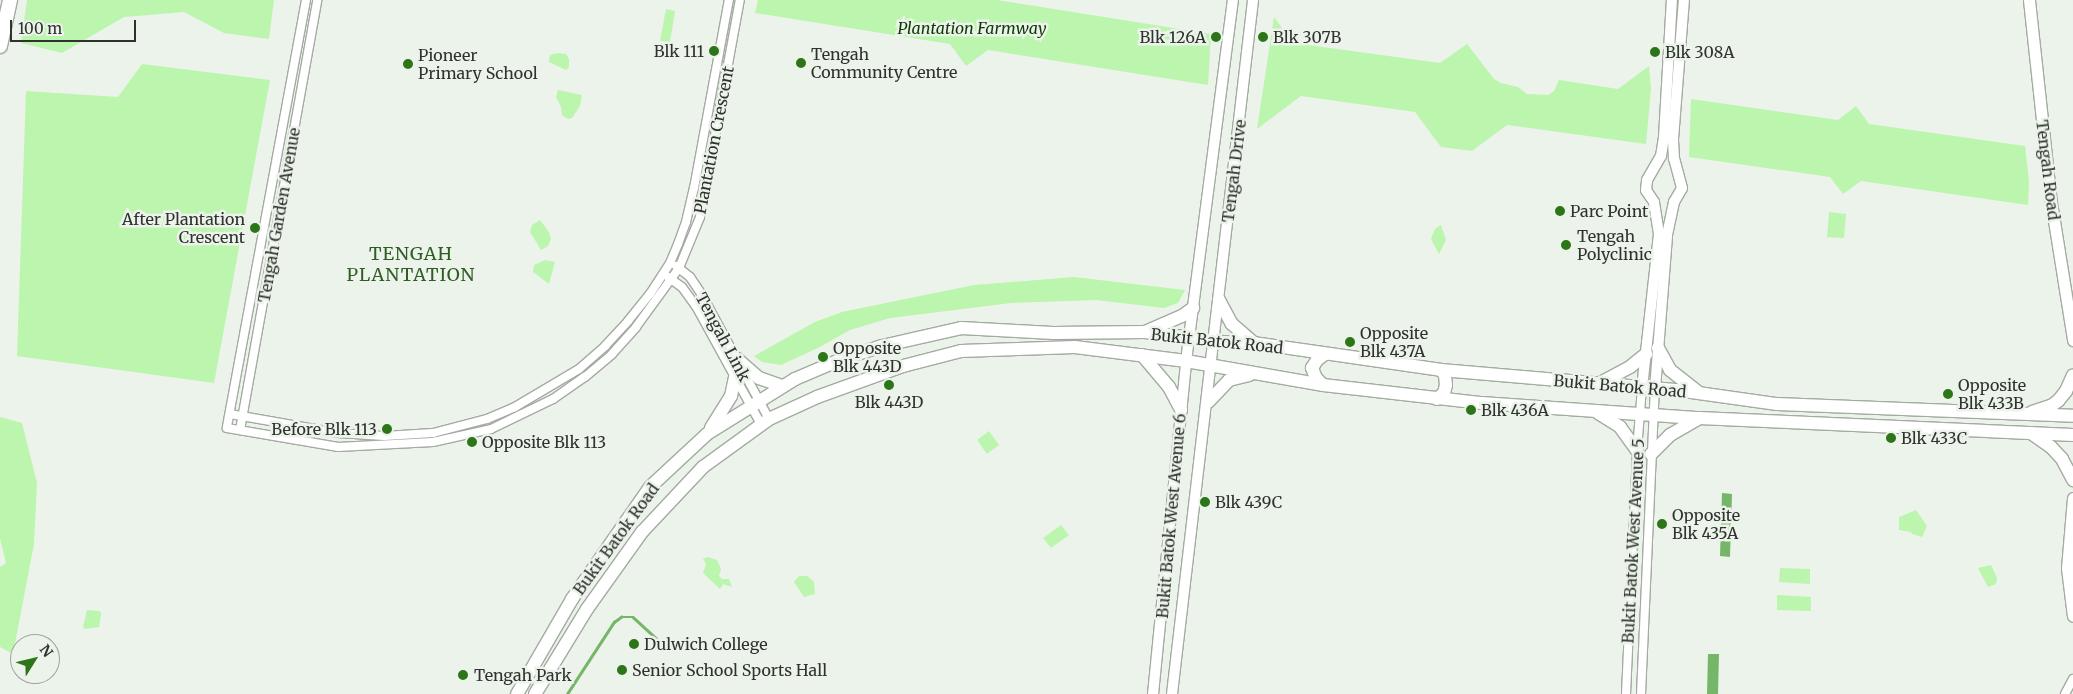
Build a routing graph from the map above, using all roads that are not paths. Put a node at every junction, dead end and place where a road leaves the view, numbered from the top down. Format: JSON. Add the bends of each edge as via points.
{"nodes":[{"id":1,"x":10,"y":0,"type":"edge"},
{"id":2,"x":306,"y":0,"type":"edge"},
{"id":3,"x":317,"y":0,"type":"edge"},
{"id":4,"x":729,"y":0,"type":"edge"},
{"id":5,"x":740,"y":0,"type":"edge"},
{"id":6,"x":1232,"y":0,"type":"edge"},
{"id":7,"x":1254,"y":0,"type":"edge"},
{"id":8,"x":1672,"y":0,"type":"edge"},
{"id":9,"x":1684,"y":0,"type":"edge"},
{"id":10,"x":2029,"y":0,"type":"edge"},
{"id":11,"x":0,"y":46,"type":"edge"},
{"id":12,"x":703,"y":144,"type":"junction"},
{"id":13,"x":715,"y":145,"type":"junction"},
{"id":14,"x":1654,"y":202,"type":"junction"},
{"id":15,"x":1674,"y":202,"type":"junction"},
{"id":16,"x":670,"y":263,"type":"junction"},
{"id":17,"x":679,"y":268,"type":"junction"},
{"id":18,"x":662,"y":274,"type":"junction"},
{"id":19,"x":672,"y":279,"type":"junction"},
{"id":20,"x":1219,"y":300,"type":"junction"},
{"id":21,"x":1193,"y":308,"type":"junction"},
{"id":22,"x":1145,"y":332,"type":"junction"},
{"id":23,"x":1188,"y":338,"type":"junction"},
{"id":24,"x":2073,"y":340,"type":"edge"},
{"id":25,"x":1213,"y":341,"type":"junction"},
{"id":26,"x":1254,"y":344,"type":"junction"},
{"id":27,"x":1658,"y":348,"type":"junction"},
{"id":28,"x":1325,"y":354,"type":"junction"},
{"id":29,"x":1646,"y":354,"type":"junction"},
{"id":30,"x":1142,"y":356,"type":"junction"},
{"id":31,"x":736,"y":358,"type":"junction"},
{"id":32,"x":1186,"y":361,"type":"junction"},
{"id":33,"x":1211,"y":366,"type":"junction"},
{"id":34,"x":1441,"y":370,"type":"junction"},
{"id":35,"x":1259,"y":374,"type":"junction"},
{"id":36,"x":2073,"y":375,"type":"edge"},
{"id":37,"x":736,"y":377,"type":"junction"},
{"id":38,"x":1598,"y":384,"type":"junction"},
{"id":39,"x":1323,"y":385,"type":"junction"},
{"id":40,"x":782,"y":386,"type":"junction"},
{"id":41,"x":1649,"y":388,"type":"junction"},
{"id":42,"x":1700,"y":394,"type":"junction"},
{"id":43,"x":1438,"y":399,"type":"junction"},
{"id":44,"x":1208,"y":402,"type":"junction"},
{"id":45,"x":754,"y":403,"type":"junction"},
{"id":46,"x":1181,"y":410,"type":"junction"},
{"id":47,"x":1594,"y":411,"type":"junction"},
{"id":48,"x":230,"y":414,"type":"junction"},
{"id":49,"x":1640,"y":414,"type":"junction"},
{"id":50,"x":2020,"y":415,"type":"junction"},
{"id":51,"x":1654,"y":416,"type":"junction"},
{"id":52,"x":2073,"y":416,"type":"edge"},
{"id":53,"x":244,"y":417,"type":"junction"},
{"id":54,"x":1699,"y":418,"type":"junction"},
{"id":55,"x":765,"y":422,"type":"junction"},
{"id":56,"x":227,"y":428,"type":"joint"},
{"id":57,"x":240,"y":430,"type":"junction"},
{"id":58,"x":2030,"y":432,"type":"junction"},
{"id":59,"x":707,"y":434,"type":"junction"},
{"id":60,"x":2073,"y":435,"type":"edge"},
{"id":61,"x":1636,"y":450,"type":"junction"},
{"id":62,"x":1651,"y":454,"type":"junction"},
{"id":63,"x":2073,"y":480,"type":"edge"},
{"id":64,"x":2073,"y":498,"type":"edge"},
{"id":65,"x":2072,"y":524,"type":"edge"},
{"id":66,"x":2073,"y":616,"type":"edge"},
{"id":67,"x":2073,"y":679,"type":"edge"},
{"id":68,"x":1173,"y":693,"type":"edge"},
{"id":69,"x":517,"y":694,"type":"edge"},
{"id":70,"x":535,"y":694,"type":"edge"},
{"id":71,"x":1153,"y":694,"type":"edge"},
{"id":72,"x":1626,"y":694,"type":"edge"},
{"id":73,"x":1641,"y":694,"type":"edge"},
{"id":74,"x":2065,"y":694,"type":"edge"}],
"edges":[{"from":1,"to":11,"type":"highway"},
{"from":2,"to":48,"type":"street","name":"Tengah Garden Avenue"},
{"from":3,"to":53,"type":"street","name":"Tengah Garden Avenue"},
{"from":4,"to":12,"type":"street","name":"Plantation Crescent"},
{"from":5,"to":13,"type":"street","name":"Plantation Crescent"},
{"from":6,"to":21,"type":"street","name":"Tengah Drive"},
{"from":7,"to":20,"type":"street","name":"Tengah Drive"},
{"from":8,"to":14,"type":"street","via":[[1664,137],[1646,190]]},
{"from":9,"to":15,"type":"street","via":[[1673,139],[1674,159],[1682,188]]},
{"from":10,"to":24,"type":"main road","name":"Tengah Road","via":[[2051,202]]},
{"from":12,"to":13,"type":"street"},
{"from":12,"to":16,"type":"street","name":"Plantation Crescent","via":[[686,222]]},
{"from":13,"to":17,"type":"street","name":"Plantation Crescent","via":[[700,217]]},
{"from":14,"to":15,"type":"street"},
{"from":14,"to":29,"type":"street","via":[[1659,234]]},
{"from":15,"to":27,"type":"street","via":[[1667,235]]},
{"from":16,"to":17,"type":"street","name":"Tengah Link"},
{"from":16,"to":18,"type":"street","name":"Plantation Crescent"},
{"from":17,"to":19,"type":"street","name":"Plantation Crescent"},
{"from":17,"to":31,"type":"street","name":"Tengah Link","via":[[690,277],[702,295]]},
{"from":18,"to":19,"type":"street","name":"Tengah Link"},
{"from":18,"to":53,"type":"street","name":"Plantation Crescent","via":[[628,321],[579,368],[515,407],[486,419],[433,433],[384,436],[339,433]]},
{"from":19,"to":37,"type":"street","name":"Tengah Link","via":[[696,306]]},
{"from":19,"to":57,"type":"street","name":"Plantation Crescent","via":[[636,327],[585,377],[554,399],[491,429],[434,442],[338,447]]},
{"from":20,"to":25,"type":"street","name":"Tengah Drive"},
{"from":20,"to":26,"type":"main road","via":[[1232,324]]},
{"from":21,"to":22,"type":"main road"},
{"from":21,"to":23,"type":"street","name":"Tengah Drive"},
{"from":22,"to":23,"type":"main road","name":"Bukit Batok Road"},
{"from":22,"to":40,"type":"main road","name":"Bukit Batok Road","via":[[1052,333],[961,328],[842,358]]},
{"from":23,"to":25,"type":"main road","name":"Bukit Batok Road"},
{"from":23,"to":32,"type":"street","name":"Bukit Batok West Avenue 6"},
{"from":25,"to":26,"type":"main road","name":"Bukit Batok Road"},
{"from":25,"to":33,"type":"street","name":"Bukit Batok West Avenue 6"},
{"from":26,"to":28,"type":"main road","name":"Bukit Batok Road"},
{"from":27,"to":41,"type":"street"},
{"from":27,"to":42,"type":"main road","via":[[1670,370]]},
{"from":28,"to":34,"type":"main road","name":"Bukit Batok Road"},
{"from":28,"to":39,"type":"main road","via":[[1312,368]]},
{"from":29,"to":38,"type":"main road","via":[[1615,377]]},
{"from":29,"to":41,"type":"street"},
{"from":30,"to":32,"type":"main road","name":"Bukit Batok Road"},
{"from":30,"to":46,"type":"main road","via":[[1170,387]]},
{"from":30,"to":55,"type":"main road","name":"Bukit Batok Road","via":[[1075,347],[961,351],[854,382]]},
{"from":31,"to":40,"type":"main road","via":[[759,378]]},
{"from":31,"to":45,"type":"street","name":"Tengah Link"},
{"from":32,"to":33,"type":"main road","name":"Bukit Batok Road"},
{"from":32,"to":46,"type":"street","name":"Bukit Batok West Avenue 6"},
{"from":33,"to":35,"type":"main road","name":"Bukit Batok Road"},
{"from":33,"to":44,"type":"street","name":"Bukit Batok West Avenue 6"},
{"from":34,"to":38,"type":"main road","name":"Bukit Batok Road"},
{"from":34,"to":43,"type":"main road","via":[[1446,385]]},
{"from":35,"to":39,"type":"main road","name":"Bukit Batok Road"},
{"from":35,"to":44,"type":"main road","via":[[1229,380]]},
{"from":36,"to":50,"type":"main road","via":[[2066,391],[2051,406]]},
{"from":37,"to":45,"type":"street","name":"Tengah Link"},
{"from":37,"to":59,"type":"main road","via":[[725,408]]},
{"from":38,"to":41,"type":"main road","name":"Bukit Batok Road"},
{"from":39,"to":43,"type":"main road","name":"Bukit Batok Road"},
{"from":40,"to":45,"type":"main road","name":"Bukit Batok Road"},
{"from":41,"to":42,"type":"main road","name":"Bukit Batok Road"},
{"from":41,"to":49,"type":"street","name":"Bukit Batok West Avenue 5"},
{"from":41,"to":51,"type":"street","name":"Bukit Batok West Avenue 5"},
{"from":42,"to":50,"type":"main road","name":"Bukit Batok Road","via":[[1777,404]]},
{"from":43,"to":47,"type":"main road","name":"Bukit Batok Road"},
{"from":44,"to":68,"type":"street","name":"Bukit Batok West Avenue 6"},
{"from":45,"to":55,"type":"street","name":"Tengah Link"},
{"from":45,"to":59,"type":"main road","name":"Bukit Batok Road"},
{"from":46,"to":71,"type":"street","name":"Bukit Batok West Avenue 6"},
{"from":47,"to":49,"type":"main road","name":"Bukit Batok Road"},
{"from":47,"to":61,"type":"main road","via":[[1620,427]]},
{"from":48,"to":53,"type":"street","name":"Plantation Crescent"},
{"from":48,"to":56,"type":"street","name":"Tengah Garden Avenue"},
{"from":49,"to":51,"type":"main road","name":"Bukit Batok Road"},
{"from":49,"to":61,"type":"street","name":"Bukit Batok West Avenue 5"},
{"from":50,"to":52,"type":"main road","name":"Bukit Batok Road"},
{"from":51,"to":54,"type":"main road","name":"Bukit Batok Road"},
{"from":51,"to":62,"type":"street","name":"Bukit Batok West Avenue 5"},
{"from":53,"to":57,"type":"street","name":"Tengah Garden Avenue"},
{"from":54,"to":58,"type":"main road","name":"Bukit Batok Road"},
{"from":54,"to":62,"type":"main road","via":[[1670,435]]},
{"from":55,"to":70,"type":"main road","name":"Bukit Batok Road","via":[[703,467],[642,532],[587,609]]},
{"from":56,"to":57,"type":"street","name":"Plantation Crescent"},
{"from":58,"to":60,"type":"main road","name":"Bukit Batok Road"},
{"from":58,"to":63,"type":"main road","via":[[2052,447]]},
{"from":59,"to":69,"type":"main road","name":"Bukit Batok Road","via":[[650,487],[572,599]]},
{"from":61,"to":72,"type":"street","name":"Bukit Batok West Avenue 5"},
{"from":62,"to":73,"type":"street","name":"Bukit Batok West Avenue 5"},
{"from":64,"to":65,"type":"main road"},
{"from":65,"to":66,"type":"main road","via":[[2067,568]]},
{"from":67,"to":74,"type":"street"}]}
